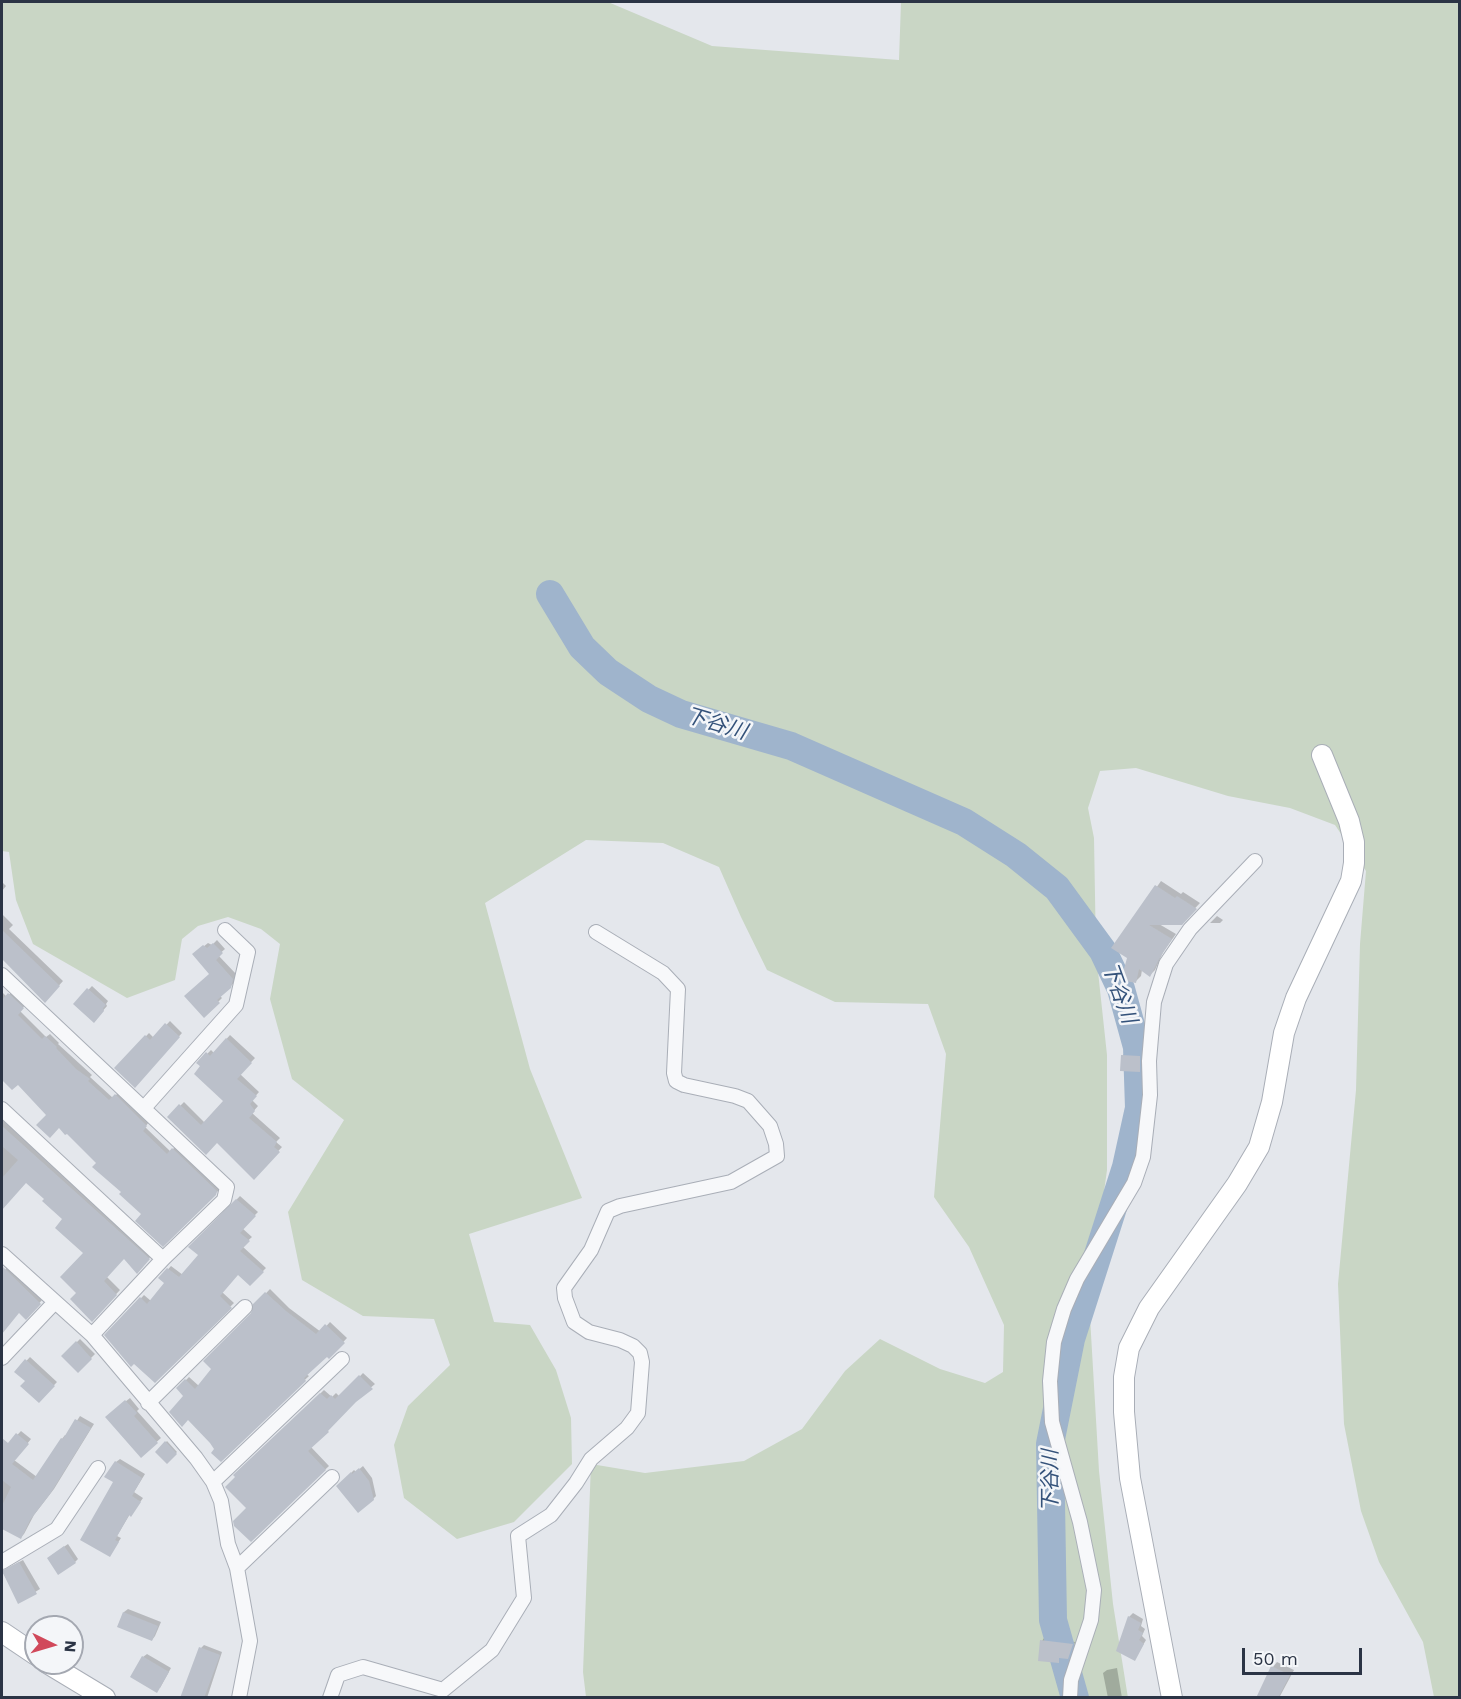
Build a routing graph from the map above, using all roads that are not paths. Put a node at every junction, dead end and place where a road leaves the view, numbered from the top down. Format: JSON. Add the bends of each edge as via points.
{"nodes":[{"id":1,"x":1322,"y":755,"type":"dead end"},
{"id":2,"x":1255,"y":861,"type":"dead end"},
{"id":3,"x":225,"y":930,"type":"dead end"},
{"id":4,"x":596,"y":932,"type":"dead end"},
{"id":5,"x":2,"y":975,"type":"edge"},
{"id":6,"x":144,"y":1108,"type":"junction"},
{"id":7,"x":2,"y":1109,"type":"edge"},
{"id":8,"x":2,"y":1254,"type":"edge"},
{"id":9,"x":163,"y":1259,"type":"junction"},
{"id":10,"x":55,"y":1302,"type":"junction"},
{"id":11,"x":245,"y":1307,"type":"dead end"},
{"id":12,"x":92,"y":1335,"type":"junction"},
{"id":13,"x":2,"y":1358,"type":"edge"},
{"id":14,"x":342,"y":1359,"type":"dead end"},
{"id":15,"x":148,"y":1403,"type":"junction"},
{"id":16,"x":98,"y":1468,"type":"dead end"},
{"id":17,"x":332,"y":1477,"type":"dead end"},
{"id":18,"x":213,"y":1482,"type":"junction"},
{"id":19,"x":2,"y":1562,"type":"edge"},
{"id":20,"x":237,"y":1568,"type":"junction"},
{"id":21,"x":2,"y":1632,"type":"edge"},
{"id":22,"x":24,"y":1647,"type":"edge"},
{"id":23,"x":67,"y":1675,"type":"edge"},
{"id":24,"x":105,"y":1698,"type":"edge"},
{"id":25,"x":239,"y":1698,"type":"edge"},
{"id":26,"x":330,"y":1698,"type":"edge"},
{"id":27,"x":1070,"y":1698,"type":"edge"},
{"id":28,"x":1172,"y":1698,"type":"edge"}],
"edges":[{"from":1,"to":28,"type":"street","via":[[1349,820],[1354,842],[1351,881],[1296,998],[1284,1033],[1259,1147],[1149,1308],[1129,1348],[1124,1377],[1130,1478]]},
{"from":2,"to":27,"type":"street","via":[[1190,929],[1166,964],[1154,1002],[1143,1157],[1134,1183],[1077,1279],[1054,1342],[1050,1381],[1052,1422],[1094,1590],[1091,1620],[1071,1680]]},
{"from":3,"to":6,"type":"street","via":[[248,952],[236,1005]]},
{"from":4,"to":26,"type":"street","via":[[663,974],[678,989],[676,1081],[748,1101],[770,1126],[777,1156],[731,1182],[608,1211],[591,1250],[564,1288],[565,1298],[574,1322],[589,1332],[633,1346],[639,1353],[642,1362],[638,1413],[627,1428],[591,1459],[551,1515],[518,1536],[525,1598],[492,1650],[443,1690],[363,1667],[338,1675]]},
{"from":5,"to":6,"type":"street"},
{"from":6,"to":9,"type":"street","via":[[227,1187],[224,1200]]},
{"from":7,"to":9,"type":"street"},
{"from":8,"to":10,"type":"street"},
{"from":9,"to":12,"type":"street"},
{"from":10,"to":12,"type":"street"},
{"from":10,"to":13,"type":"street"},
{"from":11,"to":15,"type":"street"},
{"from":12,"to":15,"type":"street"},
{"from":14,"to":18,"type":"street"},
{"from":15,"to":18,"type":"street"},
{"from":16,"to":19,"type":"street","via":[[57,1529]]},
{"from":17,"to":20,"type":"street"},
{"from":18,"to":20,"type":"street"},
{"from":20,"to":25,"type":"street","via":[[250,1641]]},
{"from":21,"to":22,"type":"street"},
{"from":23,"to":24,"type":"street"}]}
